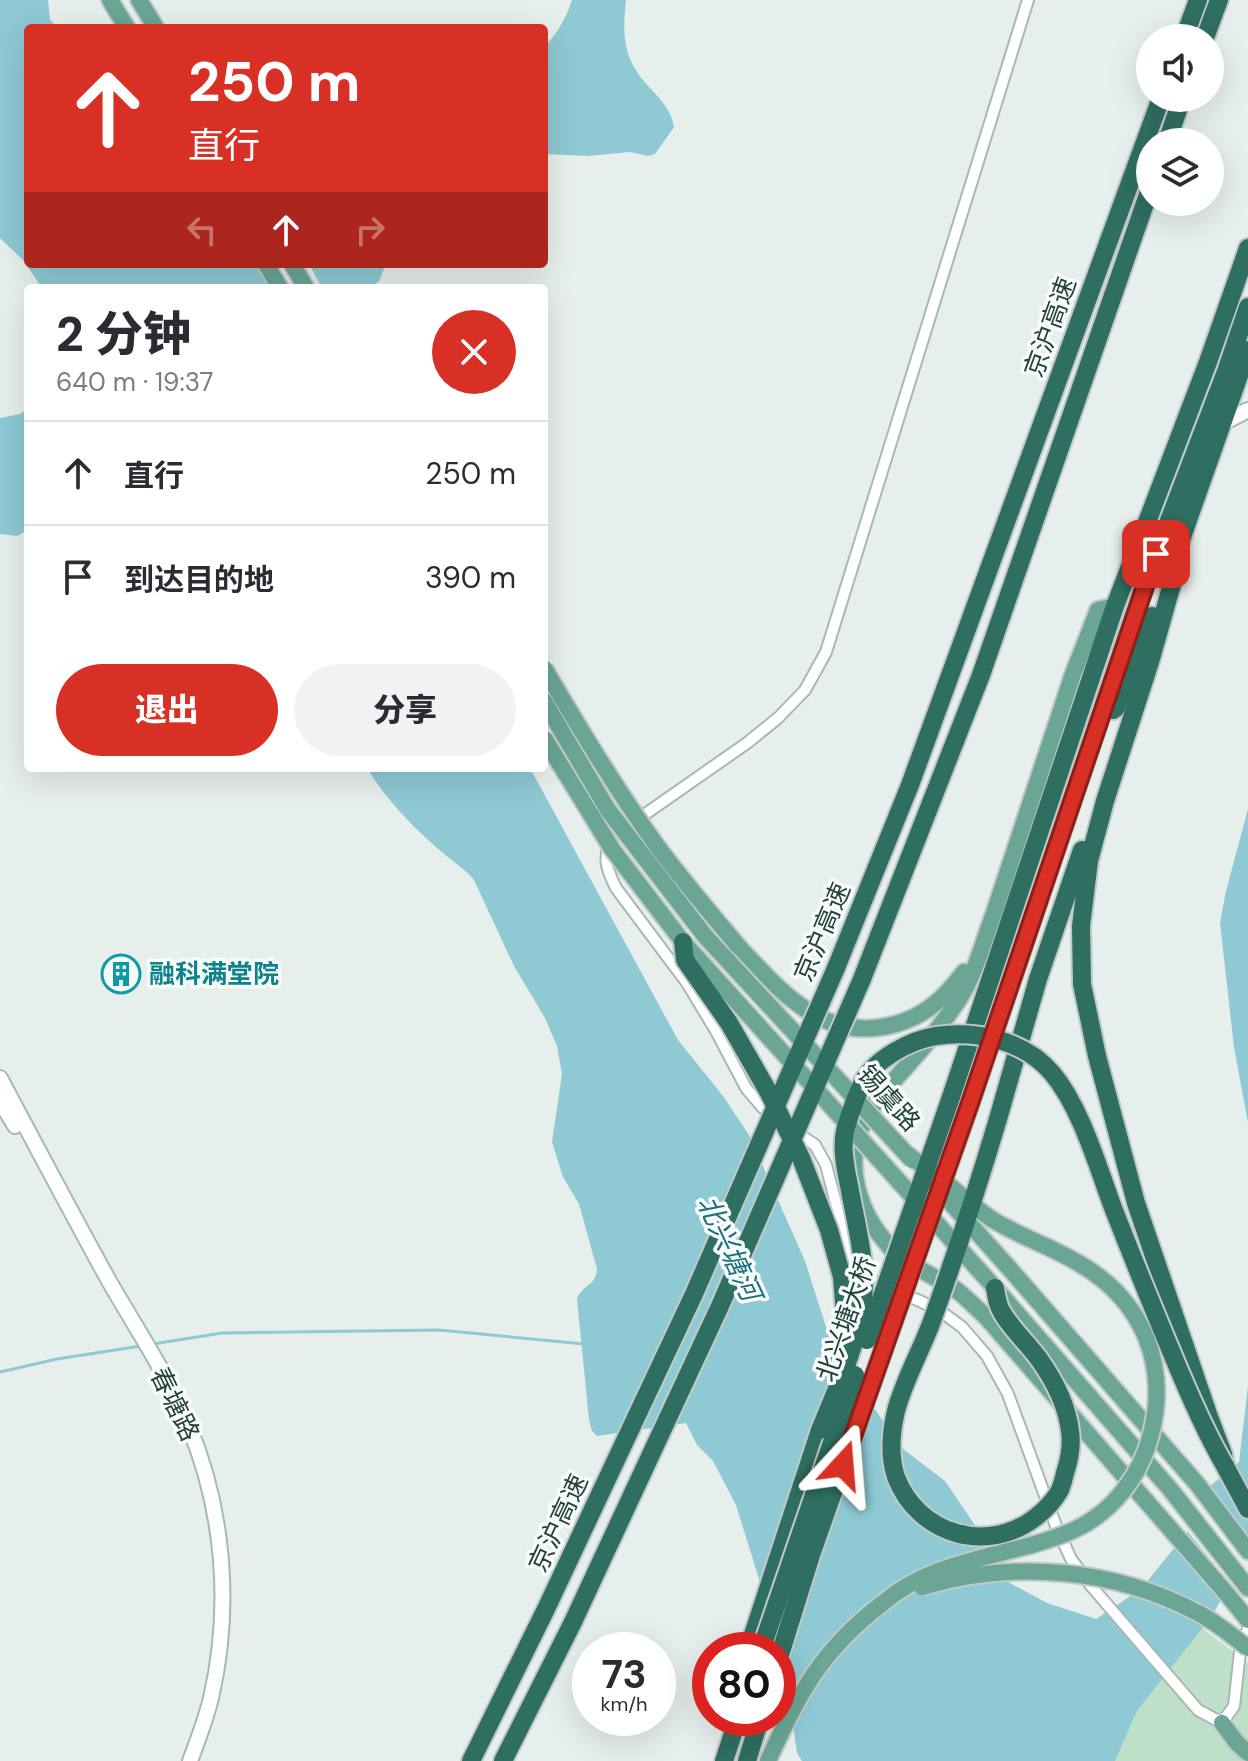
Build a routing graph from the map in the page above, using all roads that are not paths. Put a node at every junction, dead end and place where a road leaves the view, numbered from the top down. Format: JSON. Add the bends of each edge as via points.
{"nodes":[{"id":1,"x":110,"y":0,"type":"edge"},
{"id":2,"x":139,"y":0,"type":"edge"},
{"id":3,"x":1028,"y":0,"type":"edge"},
{"id":4,"x":1198,"y":0,"type":"edge"},
{"id":5,"x":1219,"y":0,"type":"edge"},
{"id":6,"x":125,"y":24,"type":"edge"},
{"id":7,"x":154,"y":24,"type":"edge"},
{"id":8,"x":1189,"y":24,"type":"edge"},
{"id":9,"x":1210,"y":24,"type":"edge"},
{"id":10,"x":1156,"y":112,"type":"edge"},
{"id":11,"x":1141,"y":216,"type":"edge"},
{"id":12,"x":1248,"y":248,"type":"edge"},
{"id":13,"x":1248,"y":307,"type":"edge"},
{"id":14,"x":1248,"y":350,"type":"edge"},
{"id":15,"x":1248,"y":410,"type":"edge"},
{"id":16,"x":1223,"y":423,"type":"junction"},
{"id":17,"x":1179,"y":546,"type":"junction"},
{"id":18,"x":1115,"y":606,"type":"junction"},
{"id":19,"x":548,"y":675,"type":"edge"},
{"id":20,"x":548,"y":708,"type":"edge"},
{"id":21,"x":1101,"y":718,"type":"junction"},
{"id":22,"x":1125,"y":740,"type":"junction"},
{"id":23,"x":548,"y":745,"type":"edge"},
{"id":24,"x":683,"y":942,"type":"junction"},
{"id":25,"x":980,"y":952,"type":"junction"},
{"id":26,"x":0,"y":1078,"type":"edge"},
{"id":27,"x":0,"y":1101,"type":"edge"},
{"id":28,"x":907,"y":1154,"type":"junction"},
{"id":29,"x":995,"y":1288,"type":"junction"},
{"id":30,"x":133,"y":1328,"type":"junction"},
{"id":31,"x":150,"y":1359,"type":"junction"},
{"id":32,"x":820,"y":1430,"type":"junction"},
{"id":33,"x":1225,"y":1466,"type":"junction"},
{"id":34,"x":1248,"y":1509,"type":"edge"},
{"id":35,"x":1248,"y":1551,"type":"edge"},
{"id":36,"x":1248,"y":1588,"type":"edge"},
{"id":37,"x":883,"y":1603,"type":"junction"},
{"id":38,"x":1248,"y":1620,"type":"edge"},
{"id":39,"x":1248,"y":1629,"type":"edge"},
{"id":40,"x":754,"y":1632,"type":"edge"},
{"id":41,"x":767,"y":1632,"type":"edge"},
{"id":42,"x":787,"y":1632,"type":"edge"},
{"id":43,"x":1248,"y":1648,"type":"edge"},
{"id":44,"x":1222,"y":1723,"type":"junction"},
{"id":45,"x":725,"y":1736,"type":"edge"},
{"id":46,"x":732,"y":1736,"type":"edge"},
{"id":47,"x":755,"y":1736,"type":"edge"},
{"id":48,"x":1248,"y":1753,"type":"edge"},
{"id":49,"x":183,"y":1761,"type":"edge"},
{"id":50,"x":190,"y":1761,"type":"edge"},
{"id":51,"x":471,"y":1761,"type":"edge"},
{"id":52,"x":503,"y":1761,"type":"edge"},
{"id":53,"x":718,"y":1761,"type":"edge"},
{"id":54,"x":724,"y":1761,"type":"edge"},
{"id":55,"x":747,"y":1761,"type":"edge"},
{"id":56,"x":768,"y":1761,"type":"edge"}],
"edges":[{"from":1,"to":6,"type":"main road"},
{"from":2,"to":7,"type":"main road"},
{"from":3,"to":44,"type":"street","via":[[826,652],[805,690],[778,718],[611,838],[608,873],[687,983],[746,1088],[763,1108],[815,1145],[826,1165],[850,1257],[879,1285],[943,1313],[987,1356],[1008,1394],[1071,1559],[1198,1710]]},
{"from":4,"to":8,"type":"highway"},
{"from":5,"to":9,"type":"highway"},
{"from":10,"to":51,"type":"highway","name":"京沪高速","bridge":true,"via":[[910,785],[836,968],[694,1294]]},
{"from":11,"to":52,"type":"highway","name":"京沪高速","bridge":true,"via":[[981,675],[862,979],[720,1306]]},
{"from":12,"to":18,"type":"highway","name":"北兴塘大桥"},
{"from":13,"to":21,"type":"highway","name":"北兴塘大桥"},
{"from":14,"to":16,"type":"highway"},
{"from":15,"to":16,"type":"street"},
{"from":16,"to":17,"type":"highway"},
{"from":17,"to":21,"type":"highway","via":[[1116,708]]},
{"from":17,"to":22,"type":"highway"},
{"from":18,"to":25,"type":"main road","via":[[1098,610],[1073,674]]},
{"from":18,"to":41,"type":"highway","name":"北兴塘大桥","bridge":true},
{"from":19,"to":25,"type":"main road","bridge":true,"via":[[658,847],[739,947],[804,1009],[845,1028],[865,1030],[908,1020],[938,1003]]},
{"from":20,"to":28,"type":"main road","name":"锡虞路","bridge":true,"via":[[608,810],[705,936]]},
{"from":21,"to":42,"type":"highway","name":"北兴塘大桥","bridge":true},
{"from":22,"to":29,"type":"highway","bridge":true,"via":[[1038,979],[977,1189],[892,1429],[896,1478],[910,1500],[948,1531],[976,1538],[1024,1526],[1044,1510],[1060,1490],[1069,1462],[1071,1432],[1059,1393],[999,1309]]},
{"from":22,"to":33,"type":"highway","via":[[1089,861],[1081,926],[1082,984],[1136,1203]]},
{"from":23,"to":24,"type":"main road","name":"锡虞路","bridge":true,"via":[[612,849]]},
{"from":24,"to":29,"type":"main road","name":"锡虞路","bridge":true},
{"from":24,"to":32,"type":"highway","bridge":true,"via":[[685,960],[769,1093],[833,1242],[845,1314]]},
{"from":25,"to":38,"type":"main road","via":[[956,1005],[863,1123],[854,1175],[861,1203],[891,1249],[958,1291],[987,1318]]},
{"from":26,"to":30,"type":"street","name":"春塘路"},
{"from":27,"to":30,"type":"street","name":"春塘路"},
{"from":28,"to":35,"type":"main road","name":"锡虞路","bridge":true,"via":[[1198,1485]]},
{"from":28,"to":37,"type":"main road","bridge":true,"via":[[994,1220],[1104,1279],[1128,1303],[1143,1329],[1158,1390],[1148,1448],[1120,1496],[1098,1516],[1044,1541],[917,1579]]},
{"from":29,"to":36,"type":"main road","name":"锡虞路","bridge":true,"via":[[1170,1489]]},
{"from":30,"to":31,"type":"street","name":"春塘路"},
{"from":31,"to":49,"type":"street","name":"春塘路","via":[[193,1453],[206,1498],[218,1583],[213,1667],[205,1706]]},
{"from":31,"to":50,"type":"street","name":"春塘路","via":[[182,1411],[198,1451],[222,1567],[217,1667]]},
{"from":32,"to":33,"type":"highway","bridge":true,"via":[[861,1319],[864,1276],[844,1160],[845,1129],[863,1082],[878,1063],[931,1037],[962,1033],[999,1039],[1025,1051],[1051,1072],[1073,1105],[1178,1370]]},
{"from":32,"to":40,"type":"highway"},
{"from":33,"to":34,"type":"highway"},
{"from":37,"to":43,"type":"main road","bridge":true,"via":[[932,1584],[977,1575],[1081,1575],[1165,1597]]},
{"from":37,"to":56,"type":"main road","via":[[833,1647],[811,1677]]},
{"from":39,"to":44,"type":"street","via":[[1234,1706]]},
{"from":44,"to":48,"type":"main road"},
{"from":45,"to":53,"type":"highway"},
{"from":46,"to":54,"type":"highway"},
{"from":47,"to":55,"type":"highway"}]}
